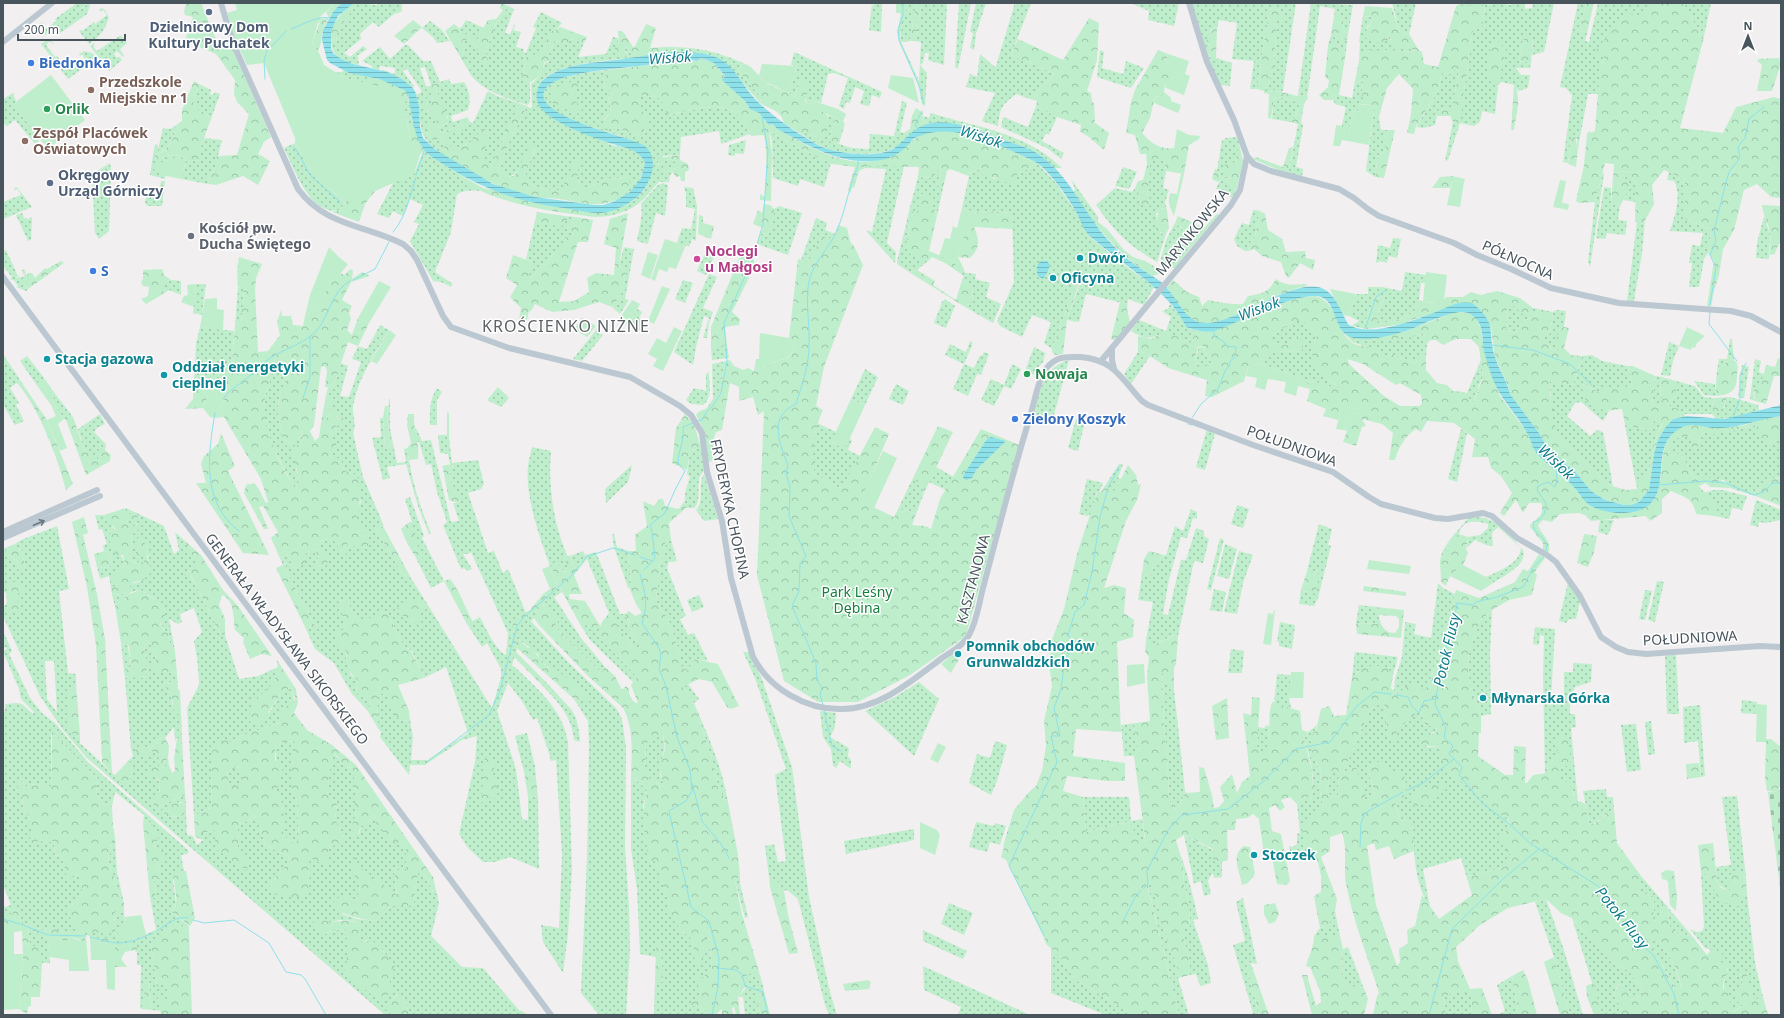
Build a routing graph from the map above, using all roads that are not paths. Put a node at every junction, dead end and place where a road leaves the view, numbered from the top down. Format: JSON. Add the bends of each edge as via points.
{"nodes":[{"id":1,"x":52,"y":3,"type":"edge"},
{"id":2,"x":221,"y":3,"type":"edge"},
{"id":3,"x":1189,"y":3,"type":"edge"},
{"id":4,"x":3,"y":42,"type":"edge"},
{"id":5,"x":1247,"y":156,"type":"junction"},
{"id":6,"x":1259,"y":166,"type":"junction"},
{"id":7,"x":1245,"y":171,"type":"junction"},
{"id":8,"x":3,"y":277,"type":"edge"},
{"id":9,"x":1781,"y":332,"type":"edge"},
{"id":10,"x":1112,"y":351,"type":"junction"},
{"id":11,"x":1057,"y":359,"type":"joint"},
{"id":12,"x":1102,"y":362,"type":"junction"},
{"id":13,"x":1114,"y":369,"type":"junction"},
{"id":14,"x":97,"y":490,"type":"dead end"},
{"id":15,"x":100,"y":496,"type":"dead end"},
{"id":16,"x":3,"y":532,"type":"edge"},
{"id":17,"x":3,"y":538,"type":"edge"},
{"id":18,"x":1781,"y":647,"type":"edge"},
{"id":19,"x":790,"y":695,"type":"joint"},
{"id":20,"x":551,"y":1015,"type":"edge"}],
"edges":[{"from":1,"to":4,"type":"street"},
{"from":2,"to":19,"type":"street","name":"FRYDERYKA CHOPINA","via":[[232,40],[298,189],[305,199],[320,212],[337,220],[404,244],[417,260],[443,316],[451,327],[509,348],[630,377],[684,408],[696,422],[704,441],[707,472],[722,521],[736,599],[753,657],[762,671]]},
{"from":3,"to":5,"type":"street","name":"MARYNKOWSKA","via":[[1207,62],[1234,120]]},
{"from":5,"to":6,"type":"street","name":"PÓŁNOCNA"},
{"from":5,"to":7,"type":"street","name":"MARYNKOWSKA"},
{"from":6,"to":7,"type":"street"},
{"from":6,"to":9,"type":"street","name":"PÓŁNOCNA","via":[[1285,176],[1339,189],[1379,216],[1454,243],[1551,288],[1619,303],[1731,311],[1751,316]]},
{"from":7,"to":10,"type":"street","name":"MARYNKOWSKA","via":[[1240,190],[1231,205]]},
{"from":8,"to":20,"type":"street","name":"GENERAŁA WŁADYSŁAWA SIKORSKIEGO"},
{"from":10,"to":12,"type":"street","name":"MARYNKOWSKA"},
{"from":10,"to":13,"type":"street"},
{"from":11,"to":12,"type":"street","name":"POŁUDNIOWA","via":[[1090,358]]},
{"from":11,"to":19,"type":"street","name":"KASZTANOWA","via":[[1049,366],[1039,385],[969,636],[893,693],[860,708],[825,709],[809,705]]},
{"from":12,"to":13,"type":"street","name":"POŁUDNIOWA"},
{"from":13,"to":18,"type":"street","name":"POŁUDNIOWA","via":[[1148,405],[1333,472],[1381,504],[1435,518],[1448,519],[1483,514],[1492,516],[1516,538],[1556,562],[1580,596],[1601,637],[1616,647],[1638,654],[1760,646]]},
{"from":14,"to":16,"type":"street"},
{"from":17,"to":15,"type":"street","one_way":true}]}
